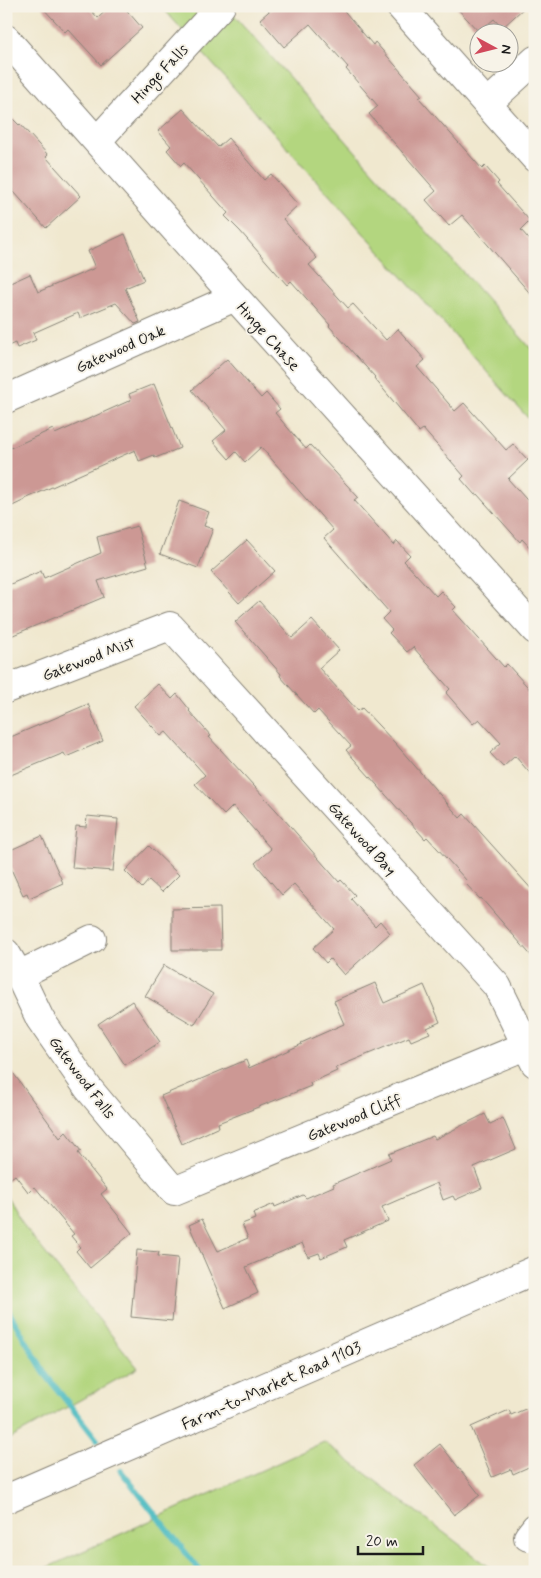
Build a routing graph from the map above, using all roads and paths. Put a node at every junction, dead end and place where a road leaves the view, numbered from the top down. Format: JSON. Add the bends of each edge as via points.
{"nodes":[{"id":1,"x":221,"y":6,"type":"edge"},
{"id":2,"x":400,"y":6,"type":"edge"},
{"id":3,"x":6,"y":39,"type":"edge"},
{"id":4,"x":535,"y":60,"type":"edge"},
{"id":5,"x":487,"y":104,"type":"junction"},
{"id":6,"x":97,"y":141,"type":"junction"},
{"id":7,"x":535,"y":158,"type":"edge"},
{"id":8,"x":234,"y":297,"type":"junction"},
{"id":9,"x":6,"y":399,"type":"edge"},
{"id":10,"x":170,"y":626,"type":"joint"},
{"id":11,"x":535,"y":630,"type":"edge"},
{"id":12,"x":6,"y":689,"type":"edge"},
{"id":13,"x":92,"y":939,"type":"dead end"},
{"id":14,"x":13,"y":964,"type":"edge"},
{"id":15,"x":532,"y":1050,"type":"edge"},
{"id":16,"x":174,"y":1191,"type":"joint"},
{"id":17,"x":535,"y":1270,"type":"edge"},
{"id":18,"x":6,"y":1500,"type":"edge"}],
"edges":[{"from":1,"to":6,"type":"street","name":"Hinge Falls"},
{"from":2,"to":5,"type":"street"},
{"from":3,"to":6,"type":"street","name":"Hinge Chase"},
{"from":4,"to":5,"type":"street"},
{"from":5,"to":7,"type":"street"},
{"from":6,"to":8,"type":"street","name":"Hinge Chase"},
{"from":8,"to":9,"type":"street","name":"Gatewood Oak"},
{"from":8,"to":11,"type":"street","name":"Hinge Chase"},
{"from":10,"to":12,"type":"street","name":"Gatewood Mist"},
{"from":10,"to":15,"type":"street","name":"Gatewood Bay","via":[[497,986]]},
{"from":13,"to":14,"type":"street"},
{"from":14,"to":16,"type":"street","name":"Gatewood Falls","via":[[40,1019],[88,1088]]},
{"from":15,"to":16,"type":"street","name":"Gatewood Cliff"},
{"from":17,"to":18,"type":"street","name":"Farm-to-Market Road 1103"}]}
